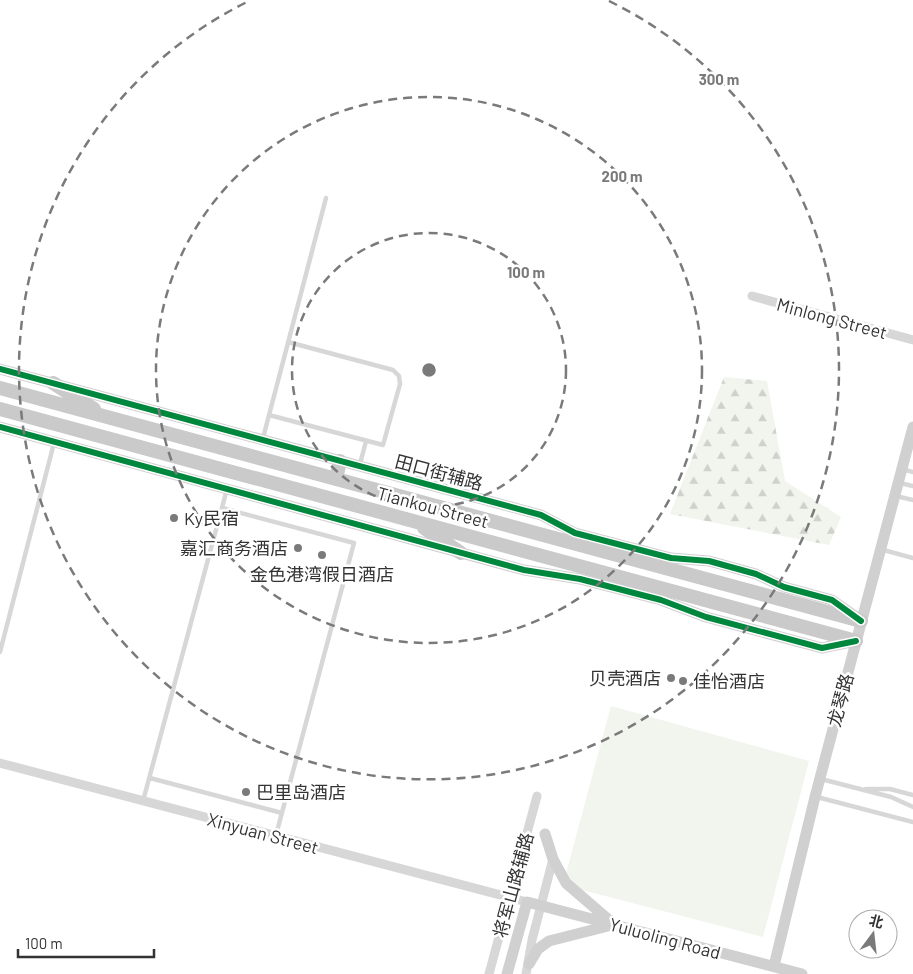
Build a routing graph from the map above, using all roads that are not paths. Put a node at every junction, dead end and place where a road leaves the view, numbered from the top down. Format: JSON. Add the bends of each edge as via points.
{"nodes":[{"id":1,"x":326,"y":198,"type":"dead end"},
{"id":2,"x":752,"y":296,"type":"dead end"},
{"id":3,"x":913,"y":340,"type":"edge"},
{"id":4,"x":288,"y":342,"type":"junction"},
{"id":5,"x":0,"y":369,"type":"edge"},
{"id":6,"x":53,"y":383,"type":"junction"},
{"id":7,"x":0,"y":388,"type":"edge"},
{"id":8,"x":0,"y":409,"type":"edge"},
{"id":9,"x":269,"y":415,"type":"junction"},
{"id":10,"x":107,"y":417,"type":"junction"},
{"id":11,"x":0,"y":427,"type":"edge"},
{"id":12,"x":913,"y":427,"type":"edge"},
{"id":13,"x":262,"y":440,"type":"junction"},
{"id":14,"x":366,"y":441,"type":"junction"},
{"id":15,"x":54,"y":442,"type":"junction"},
{"id":16,"x":340,"y":461,"type":"junction"},
{"id":17,"x":359,"y":466,"type":"junction"},
{"id":18,"x":907,"y":470,"type":"edge"},
{"id":19,"x":336,"y":479,"type":"junction"},
{"id":20,"x":898,"y":482,"type":"junction"},
{"id":21,"x":913,"y":486,"type":"edge"},
{"id":22,"x":227,"y":489,"type":"junction"},
{"id":23,"x":895,"y":496,"type":"junction"},
{"id":24,"x":913,"y":500,"type":"edge"},
{"id":25,"x":222,"y":508,"type":"junction"},
{"id":26,"x":413,"y":520,"type":"junction"},
{"id":27,"x":880,"y":549,"type":"junction"},
{"id":28,"x":461,"y":553,"type":"junction"},
{"id":29,"x":910,"y":557,"type":"edge"},
{"id":30,"x":913,"y":562,"type":"edge"},
{"id":31,"x":861,"y":621,"type":"junction"},
{"id":32,"x":856,"y":640,"type":"junction"},
{"id":33,"x":0,"y":652,"type":"edge"},
{"id":34,"x":0,"y":763,"type":"edge"},
{"id":35,"x":150,"y":778,"type":"junction"},
{"id":36,"x":820,"y":779,"type":"junction"},
{"id":37,"x":857,"y":789,"type":"junction"},
{"id":38,"x":913,"y":795,"type":"edge"},
{"id":39,"x":537,"y":796,"type":"dead end"},
{"id":40,"x":815,"y":797,"type":"junction"},
{"id":41,"x":143,"y":801,"type":"junction"},
{"id":42,"x":913,"y":807,"type":"edge"},
{"id":43,"x":282,"y":813,"type":"junction"},
{"id":44,"x":913,"y":822,"type":"edge"},
{"id":45,"x":545,"y":834,"type":"dead end"},
{"id":46,"x":275,"y":836,"type":"junction"},
{"id":47,"x":554,"y":859,"type":"junction"},
{"id":48,"x":510,"y":897,"type":"junction"},
{"id":49,"x":527,"y":902,"type":"junction"},
{"id":50,"x":541,"y":905,"type":"junction"},
{"id":51,"x":613,"y":924,"type":"junction"},
{"id":52,"x":527,"y":969,"type":"edge"},
{"id":53,"x":773,"y":970,"type":"edge"},
{"id":54,"x":489,"y":974,"type":"edge"},
{"id":55,"x":507,"y":974,"type":"edge"},
{"id":56,"x":802,"y":974,"type":"edge"}],
"edges":[{"from":1,"to":4,"type":"lane"},
{"from":2,"to":3,"type":"street","name":"Minlong Street"},
{"from":4,"to":9,"type":"lane"},
{"from":4,"to":14,"type":"lane","via":[[393,370],[398,376],[400,384],[383,445]]},
{"from":5,"to":6,"type":"street","name":"田口街辅路"},
{"from":6,"to":10,"type":"main road"},
{"from":6,"to":13,"type":"street","name":"田口街辅路"},
{"from":7,"to":10,"type":"main road","name":"Tiankou Street"},
{"from":8,"to":26,"type":"main road","name":"Tiankou Street"},
{"from":9,"to":13,"type":"lane"},
{"from":9,"to":14,"type":"lane"},
{"from":10,"to":19,"type":"main road","name":"Tiankou Street"},
{"from":11,"to":15,"type":"street"},
{"from":12,"to":18,"type":"street","name":"龙琴路"},
{"from":13,"to":16,"type":"street","name":"田口街辅路"},
{"from":14,"to":17,"type":"lane"},
{"from":15,"to":22,"type":"street"},
{"from":15,"to":33,"type":"lane"},
{"from":16,"to":17,"type":"street","name":"田口街辅路"},
{"from":16,"to":19,"type":"main road"},
{"from":17,"to":31,"type":"street","name":"田口街辅路","via":[[541,515],[576,533],[671,558],[709,560],[756,574],[784,587],[832,600]]},
{"from":18,"to":20,"type":"street","name":"龙琴路"},
{"from":19,"to":31,"type":"main road","name":"Tiankou Street"},
{"from":20,"to":21,"type":"lane"},
{"from":20,"to":23,"type":"street","name":"龙琴路"},
{"from":22,"to":25,"type":"lane"},
{"from":22,"to":28,"type":"street"},
{"from":23,"to":24,"type":"lane"},
{"from":23,"to":27,"type":"street","name":"龙琴路"},
{"from":25,"to":35,"type":"lane"},
{"from":25,"to":43,"type":"lane","via":[[354,544]]},
{"from":26,"to":28,"type":"main road"},
{"from":26,"to":32,"type":"main road","name":"Tiankou Street"},
{"from":27,"to":29,"type":"lane"},
{"from":27,"to":31,"type":"street","name":"龙琴路"},
{"from":28,"to":32,"type":"street","via":[[661,600],[706,617],[822,648]]},
{"from":29,"to":30,"type":"lane"},
{"from":31,"to":32,"type":"street","name":"龙琴路"},
{"from":32,"to":36,"type":"street","name":"龙琴路"},
{"from":34,"to":41,"type":"street","name":"Xinyuan Street"},
{"from":35,"to":41,"type":"lane"},
{"from":35,"to":43,"type":"lane"},
{"from":36,"to":37,"type":"lane"},
{"from":36,"to":40,"type":"street","name":"龙琴路"},
{"from":37,"to":38,"type":"lane","via":[[890,789]]},
{"from":37,"to":42,"type":"lane","via":[[891,797]]},
{"from":39,"to":48,"type":"street","name":"将军山路辅路"},
{"from":40,"to":44,"type":"lane"},
{"from":40,"to":53,"type":"street","name":"龙琴路"},
{"from":41,"to":46,"type":"street","name":"Xinyuan Street"},
{"from":43,"to":46,"type":"lane"},
{"from":45,"to":47,"type":"street"},
{"from":46,"to":48,"type":"street","name":"Xinyuan Street"},
{"from":47,"to":50,"type":"street","name":"将军山路辅路"},
{"from":47,"to":51,"type":"street","via":[[566,883]]},
{"from":48,"to":49,"type":"street","name":"Xinyuan Street"},
{"from":48,"to":54,"type":"street","name":"将军山路辅路"},
{"from":49,"to":50,"type":"street","name":"Yuluoling Road"},
{"from":49,"to":55,"type":"street"},
{"from":50,"to":51,"type":"street","name":"Yuluoling Road"},
{"from":50,"to":52,"type":"street","name":"将军山路辅路"},
{"from":51,"to":52,"type":"street","via":[[549,941],[538,949]]},
{"from":51,"to":53,"type":"street","name":"Yuluoling Road"},
{"from":53,"to":56,"type":"street","name":"Yuluoling Road"}]}
